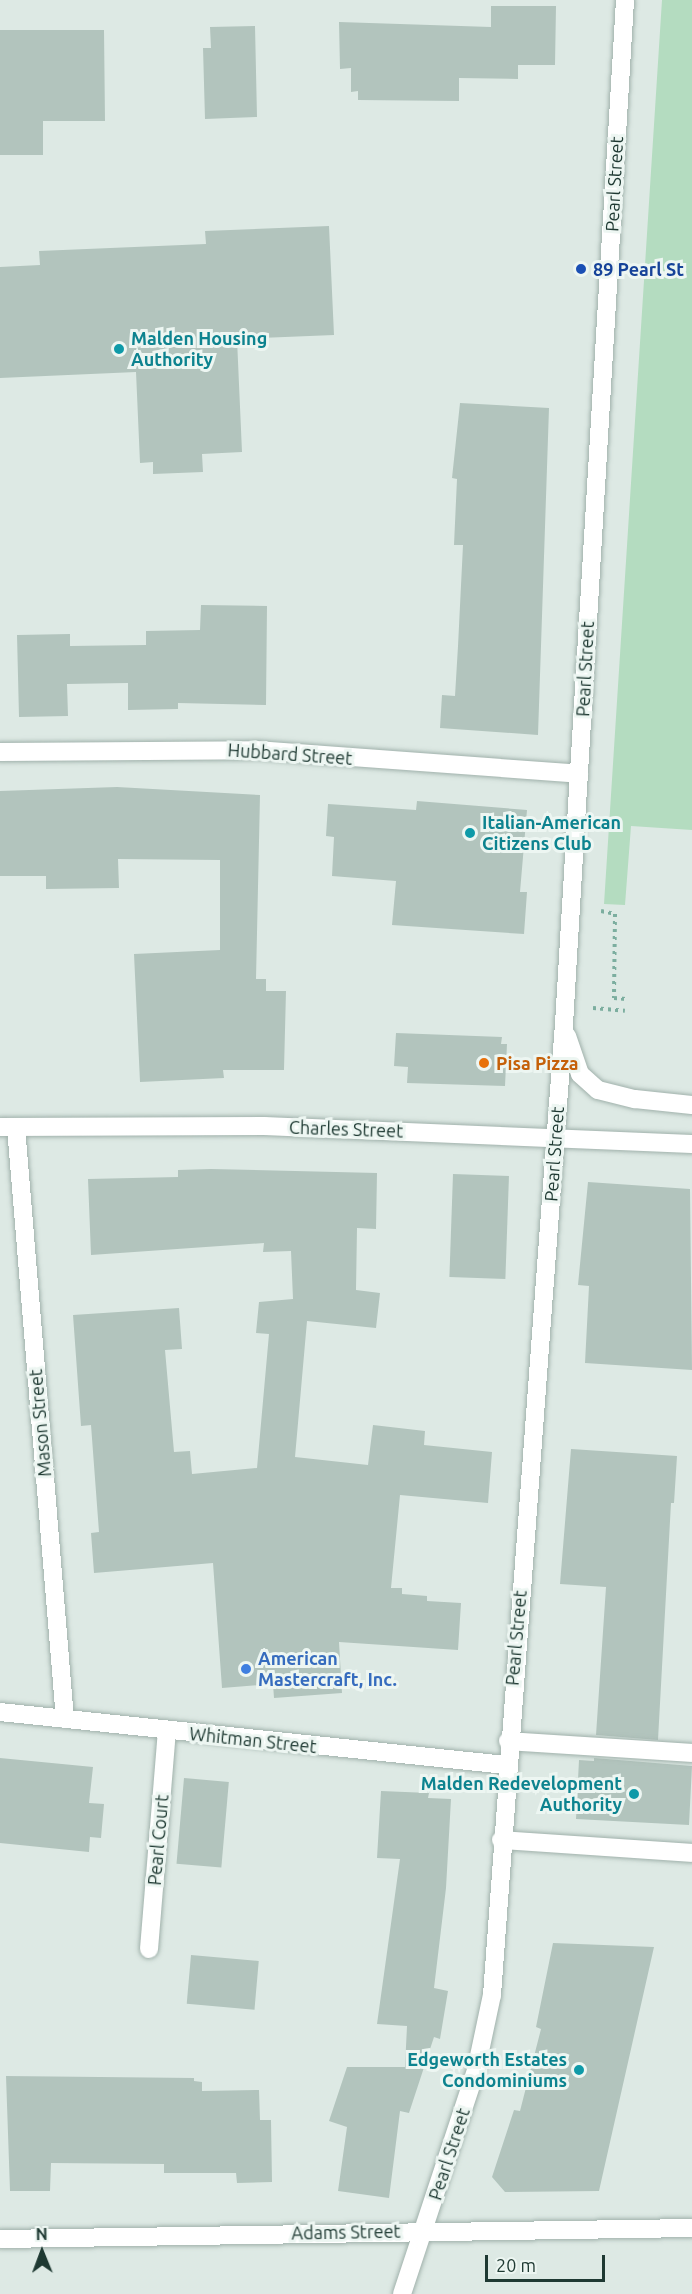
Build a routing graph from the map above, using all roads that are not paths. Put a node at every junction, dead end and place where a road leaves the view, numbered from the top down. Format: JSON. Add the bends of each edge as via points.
{"nodes":[{"id":1,"x":625,"y":0,"type":"edge"},
{"id":2,"x":0,"y":752,"type":"edge"},
{"id":3,"x":579,"y":774,"type":"junction"},
{"id":4,"x":564,"y":1006,"type":"junction"},
{"id":5,"x":692,"y":1105,"type":"edge"},
{"id":6,"x":8,"y":1127,"type":"edge"},
{"id":7,"x":556,"y":1138,"type":"junction"},
{"id":8,"x":692,"y":1144,"type":"edge"},
{"id":9,"x":0,"y":1713,"type":"edge"},
{"id":10,"x":65,"y":1719,"type":"junction"},
{"id":11,"x":167,"y":1731,"type":"junction"},
{"id":12,"x":508,"y":1741,"type":"junction"},
{"id":13,"x":692,"y":1753,"type":"edge"},
{"id":14,"x":506,"y":1765,"type":"junction"},
{"id":15,"x":501,"y":1840,"type":"junction"},
{"id":16,"x":692,"y":1853,"type":"edge"},
{"id":17,"x":149,"y":1949,"type":"dead end"},
{"id":18,"x":692,"y":2228,"type":"edge"},
{"id":19,"x":424,"y":2231,"type":"junction"},
{"id":20,"x":0,"y":2239,"type":"edge"},
{"id":21,"x":402,"y":2294,"type":"edge"}],
"edges":[{"from":1,"to":3,"type":"street","name":"Pearl Street"},
{"from":2,"to":3,"type":"street","name":"Hubbard Street","via":[[256,750]]},
{"from":3,"to":4,"type":"street","name":"Pearl Street"},
{"from":4,"to":5,"type":"street","via":[[568,1041],[576,1067],[587,1082],[611,1095]]},
{"from":4,"to":7,"type":"street","name":"Pearl Street"},
{"from":6,"to":7,"type":"street","name":"Charles Street","via":[[264,1126]]},
{"from":6,"to":10,"type":"street","name":"Mason Street"},
{"from":7,"to":8,"type":"street","name":"Charles Street"},
{"from":7,"to":12,"type":"street","name":"Pearl Street"},
{"from":9,"to":10,"type":"street","name":"Whitman Street"},
{"from":10,"to":11,"type":"street","name":"Whitman Street"},
{"from":11,"to":14,"type":"street","name":"Whitman Street"},
{"from":11,"to":17,"type":"street","name":"Pearl Court"},
{"from":12,"to":13,"type":"street"},
{"from":12,"to":14,"type":"street","name":"Pearl Street"},
{"from":14,"to":15,"type":"street","name":"Pearl Street"},
{"from":15,"to":16,"type":"street"},
{"from":15,"to":19,"type":"street","name":"Pearl Street","via":[[488,2021]]},
{"from":18,"to":19,"type":"street","name":"Adams Street"},
{"from":19,"to":20,"type":"street","name":"Adams Street"},
{"from":19,"to":21,"type":"street","name":"Pearl Street"}]}
